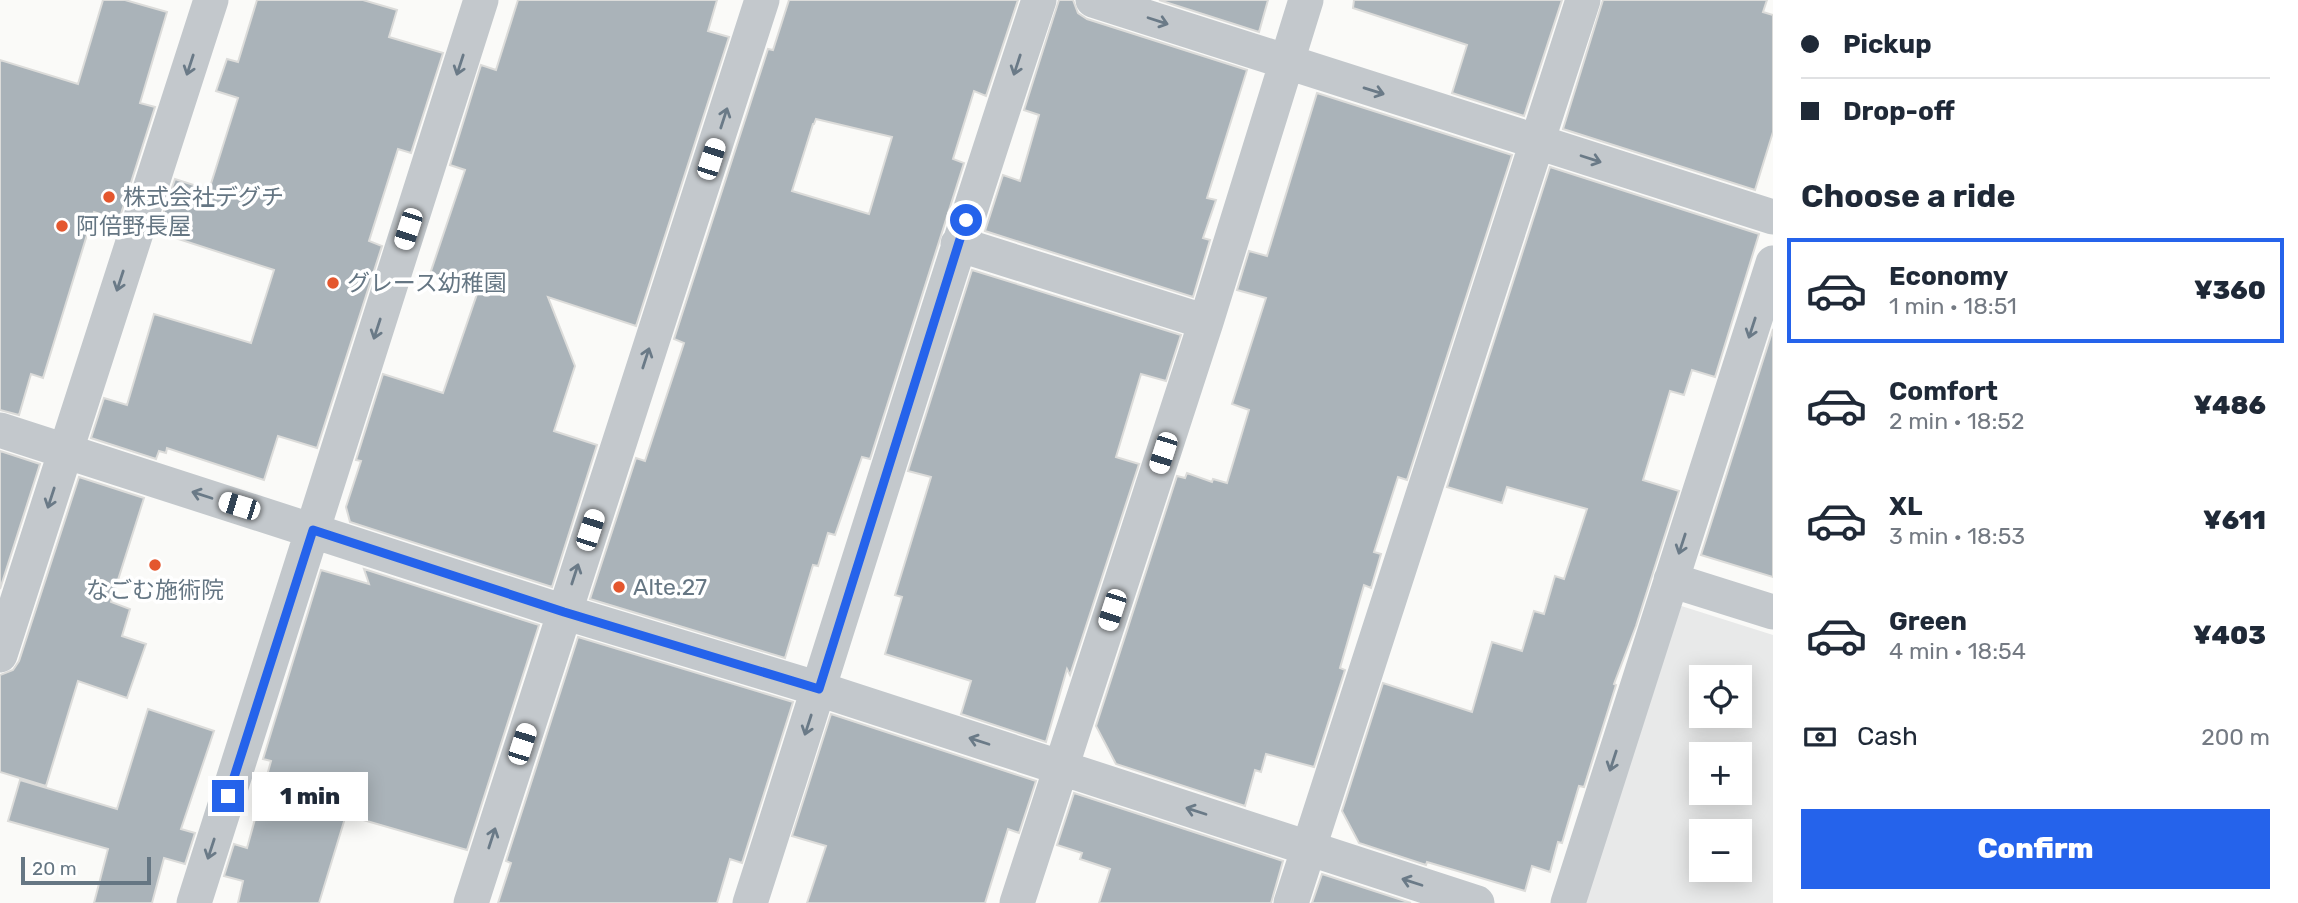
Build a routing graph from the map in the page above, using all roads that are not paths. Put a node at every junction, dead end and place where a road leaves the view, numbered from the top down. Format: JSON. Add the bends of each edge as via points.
{"nodes":[{"id":1,"x":211,"y":0,"type":"edge"},
{"id":2,"x":481,"y":0,"type":"edge"},
{"id":3,"x":762,"y":0,"type":"edge"},
{"id":4,"x":1039,"y":0,"type":"edge"},
{"id":5,"x":1093,"y":0,"type":"edge"},
{"id":6,"x":1306,"y":0,"type":"edge"},
{"id":7,"x":1583,"y":0,"type":"edge"},
{"id":8,"x":1285,"y":63,"type":"junction"},
{"id":9,"x":1537,"y":142,"type":"junction"},
{"id":10,"x":1773,"y":217,"type":"edge"},
{"id":11,"x":958,"y":244,"type":"junction"},
{"id":12,"x":1773,"y":263,"type":"edge"},
{"id":13,"x":1206,"y":322,"type":"junction"},
{"id":14,"x":0,"y":430,"type":"edge"},
{"id":15,"x":65,"y":452,"type":"junction"},
{"id":16,"x":313,"y":530,"type":"junction"},
{"id":17,"x":1671,"y":580,"type":"junction"},
{"id":18,"x":564,"y":612,"type":"junction"},
{"id":19,"x":1773,"y":612,"type":"edge"},
{"id":20,"x":0,"y":656,"type":"edge"},
{"id":21,"x":819,"y":689,"type":"junction"},
{"id":22,"x":1060,"y":768,"type":"junction"},
{"id":23,"x":1309,"y":848,"type":"junction"},
{"id":24,"x":194,"y":903,"type":"edge"},
{"id":25,"x":471,"y":903,"type":"edge"},
{"id":26,"x":750,"y":903,"type":"edge"},
{"id":27,"x":1017,"y":903,"type":"edge"},
{"id":28,"x":1291,"y":903,"type":"edge"},
{"id":29,"x":1477,"y":903,"type":"edge"},
{"id":30,"x":1568,"y":903,"type":"edge"}],
"edges":[{"from":1,"to":15,"type":"street","one_way":true},
{"from":2,"to":16,"type":"street","one_way":true},
{"from":18,"to":3,"type":"street","one_way":true},
{"from":4,"to":11,"type":"street","one_way":true},
{"from":5,"to":8,"type":"street","one_way":true},
{"from":6,"to":8,"type":"street"},
{"from":7,"to":9,"type":"street"},
{"from":8,"to":9,"type":"street","one_way":true},
{"from":8,"to":13,"type":"street"},
{"from":9,"to":10,"type":"street","one_way":true},
{"from":9,"to":23,"type":"street"},
{"from":11,"to":13,"type":"street"},
{"from":11,"to":21,"type":"street"},
{"from":12,"to":17,"type":"street","one_way":true},
{"from":13,"to":22,"type":"street"},
{"from":14,"to":15,"type":"street"},
{"from":16,"to":15,"type":"street","one_way":true},
{"from":15,"to":20,"type":"street","one_way":true},
{"from":16,"to":18,"type":"street"},
{"from":16,"to":24,"type":"street","one_way":true},
{"from":17,"to":19,"type":"street"},
{"from":17,"to":30,"type":"street","one_way":true},
{"from":18,"to":21,"type":"street"},
{"from":25,"to":18,"type":"street","one_way":true},
{"from":22,"to":21,"type":"street","one_way":true},
{"from":21,"to":26,"type":"street","one_way":true},
{"from":23,"to":22,"type":"street","one_way":true},
{"from":22,"to":27,"type":"street"},
{"from":23,"to":28,"type":"street"},
{"from":29,"to":23,"type":"street","one_way":true}]}
